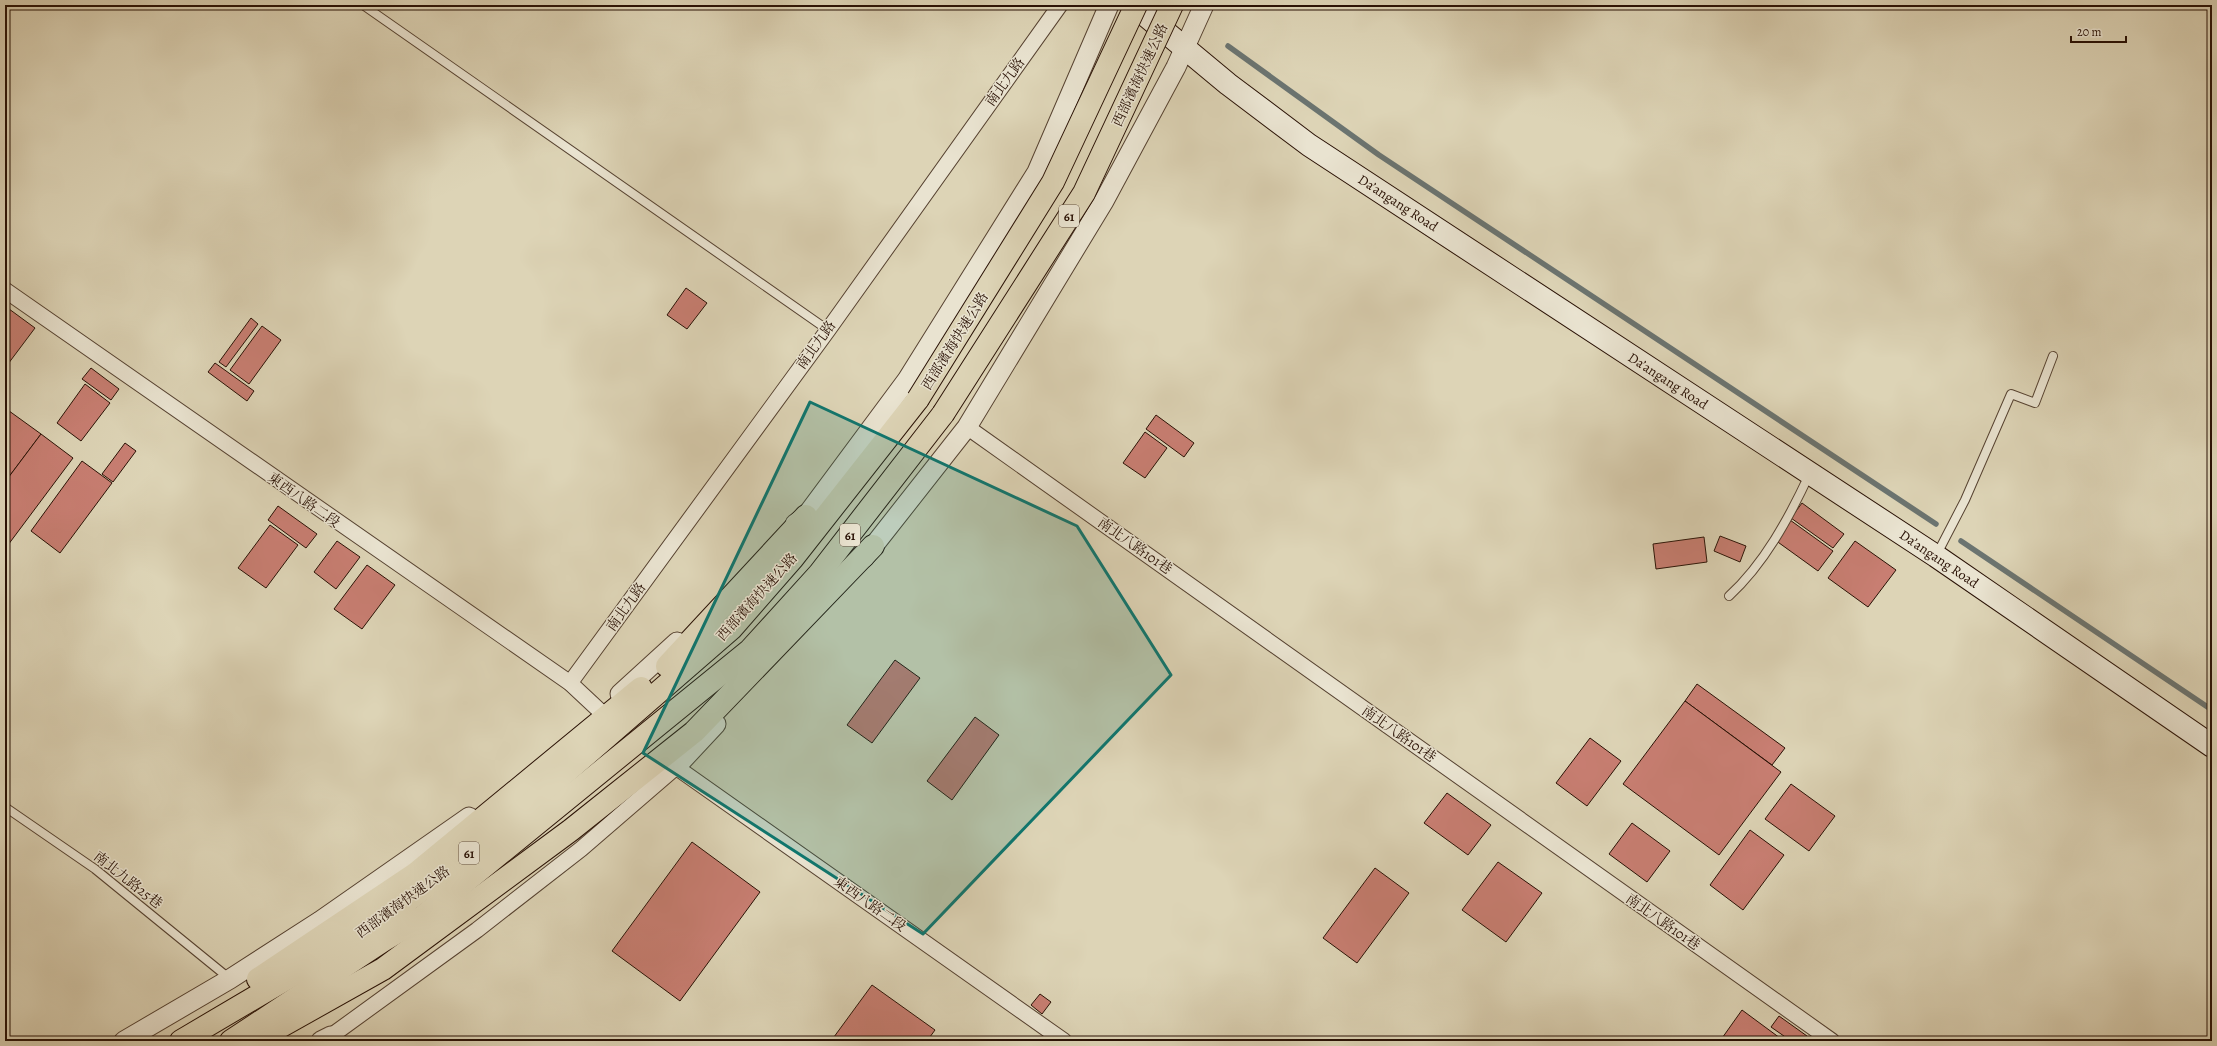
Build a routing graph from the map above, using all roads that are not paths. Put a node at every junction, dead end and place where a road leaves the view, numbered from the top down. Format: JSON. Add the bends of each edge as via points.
{"nodes":[{"id":1,"x":363,"y":5,"type":"edge"},
{"id":2,"x":1060,"y":5,"type":"edge"},
{"id":3,"x":1109,"y":5,"type":"edge"},
{"id":4,"x":1134,"y":5,"type":"edge"},
{"id":5,"x":1172,"y":5,"type":"edge"},
{"id":6,"x":1204,"y":5,"type":"edge"},
{"id":7,"x":1185,"y":49,"type":"junction"},
{"id":8,"x":5,"y":290,"type":"edge"},
{"id":9,"x":828,"y":330,"type":"junction"},
{"id":10,"x":2053,"y":356,"type":"dead end"},
{"id":11,"x":967,"y":427,"type":"junction"},
{"id":12,"x":1810,"y":474,"type":"junction"},
{"id":13,"x":806,"y":516,"type":"junction"},
{"id":14,"x":873,"y":546,"type":"junction"},
{"id":15,"x":1936,"y":556,"type":"junction"},
{"id":16,"x":1729,"y":596,"type":"dead end"},
{"id":17,"x":570,"y":684,"type":"junction"},
{"id":18,"x":601,"y":712,"type":"junction"},
{"id":19,"x":2212,"y":746,"type":"edge"},
{"id":20,"x":676,"y":767,"type":"junction"},
{"id":21,"x":5,"y":807,"type":"edge"},
{"id":22,"x":230,"y":979,"type":"junction"},
{"id":23,"x":327,"y":1039,"type":"edge"},
{"id":24,"x":124,"y":1041,"type":"edge"},
{"id":25,"x":170,"y":1041,"type":"edge"},
{"id":26,"x":181,"y":1041,"type":"edge"},
{"id":27,"x":231,"y":1041,"type":"edge"},
{"id":28,"x":254,"y":1041,"type":"edge"},
{"id":29,"x":1064,"y":1041,"type":"edge"},
{"id":30,"x":1832,"y":1041,"type":"edge"}],
"edges":[{"from":1,"to":9,"type":"lane"},
{"from":2,"to":9,"type":"street","name":"南北九路"},
{"from":3,"to":13,"type":"street","via":[[1036,172],[907,380]]},
{"from":4,"to":7,"type":"main road","name":"Da’angang Road"},
{"from":4,"to":26,"type":"highway","name":"西部濱海快速公路","number":"61","bridge":true,"via":[[1053,182],[918,400],[793,558],[730,629],[510,821],[374,927]]},
{"from":5,"to":27,"type":"highway","name":"西部濱海快速公路","number":"61","bridge":true,"via":[[1084,193],[943,414],[820,574],[750,650],[422,917]]},
{"from":6,"to":7,"type":"street"},
{"from":7,"to":11,"type":"street","via":[[1104,201]]},
{"from":7,"to":12,"type":"main road","name":"Da’angang Road","via":[[1309,145]]},
{"from":8,"to":17,"type":"street","name":"東西八路二段"},
{"from":9,"to":17,"type":"street","name":"南北九路"},
{"from":10,"to":15,"type":"lane","via":[[2036,403],[2010,394],[1965,500]]},
{"from":11,"to":14,"type":"street"},
{"from":11,"to":30,"type":"street","name":"南北八路101巷"},
{"from":12,"to":15,"type":"main road","name":"Da’angang Road"},
{"from":12,"to":16,"type":"lane","via":[[1794,507],[1748,579]]},
{"from":13,"to":18,"type":"street","via":[[776,538],[714,608]]},
{"from":13,"to":25,"type":"highway","via":[[676,659],[422,869]]},
{"from":14,"to":20,"type":"street","via":[[842,586]]},
{"from":14,"to":28,"type":"highway","via":[[694,732],[571,830],[383,969]]},
{"from":15,"to":19,"type":"main road","name":"Da’angang Road"},
{"from":17,"to":18,"type":"street","name":"東西八路二段"},
{"from":18,"to":22,"type":"street","via":[[466,820],[320,921]]},
{"from":20,"to":23,"type":"street","via":[[581,849],[477,930]]},
{"from":20,"to":29,"type":"street","name":"東西八路二段"},
{"from":21,"to":22,"type":"lane","name":"南北九路25巷","via":[[95,869]]},
{"from":22,"to":24,"type":"street"}]}
